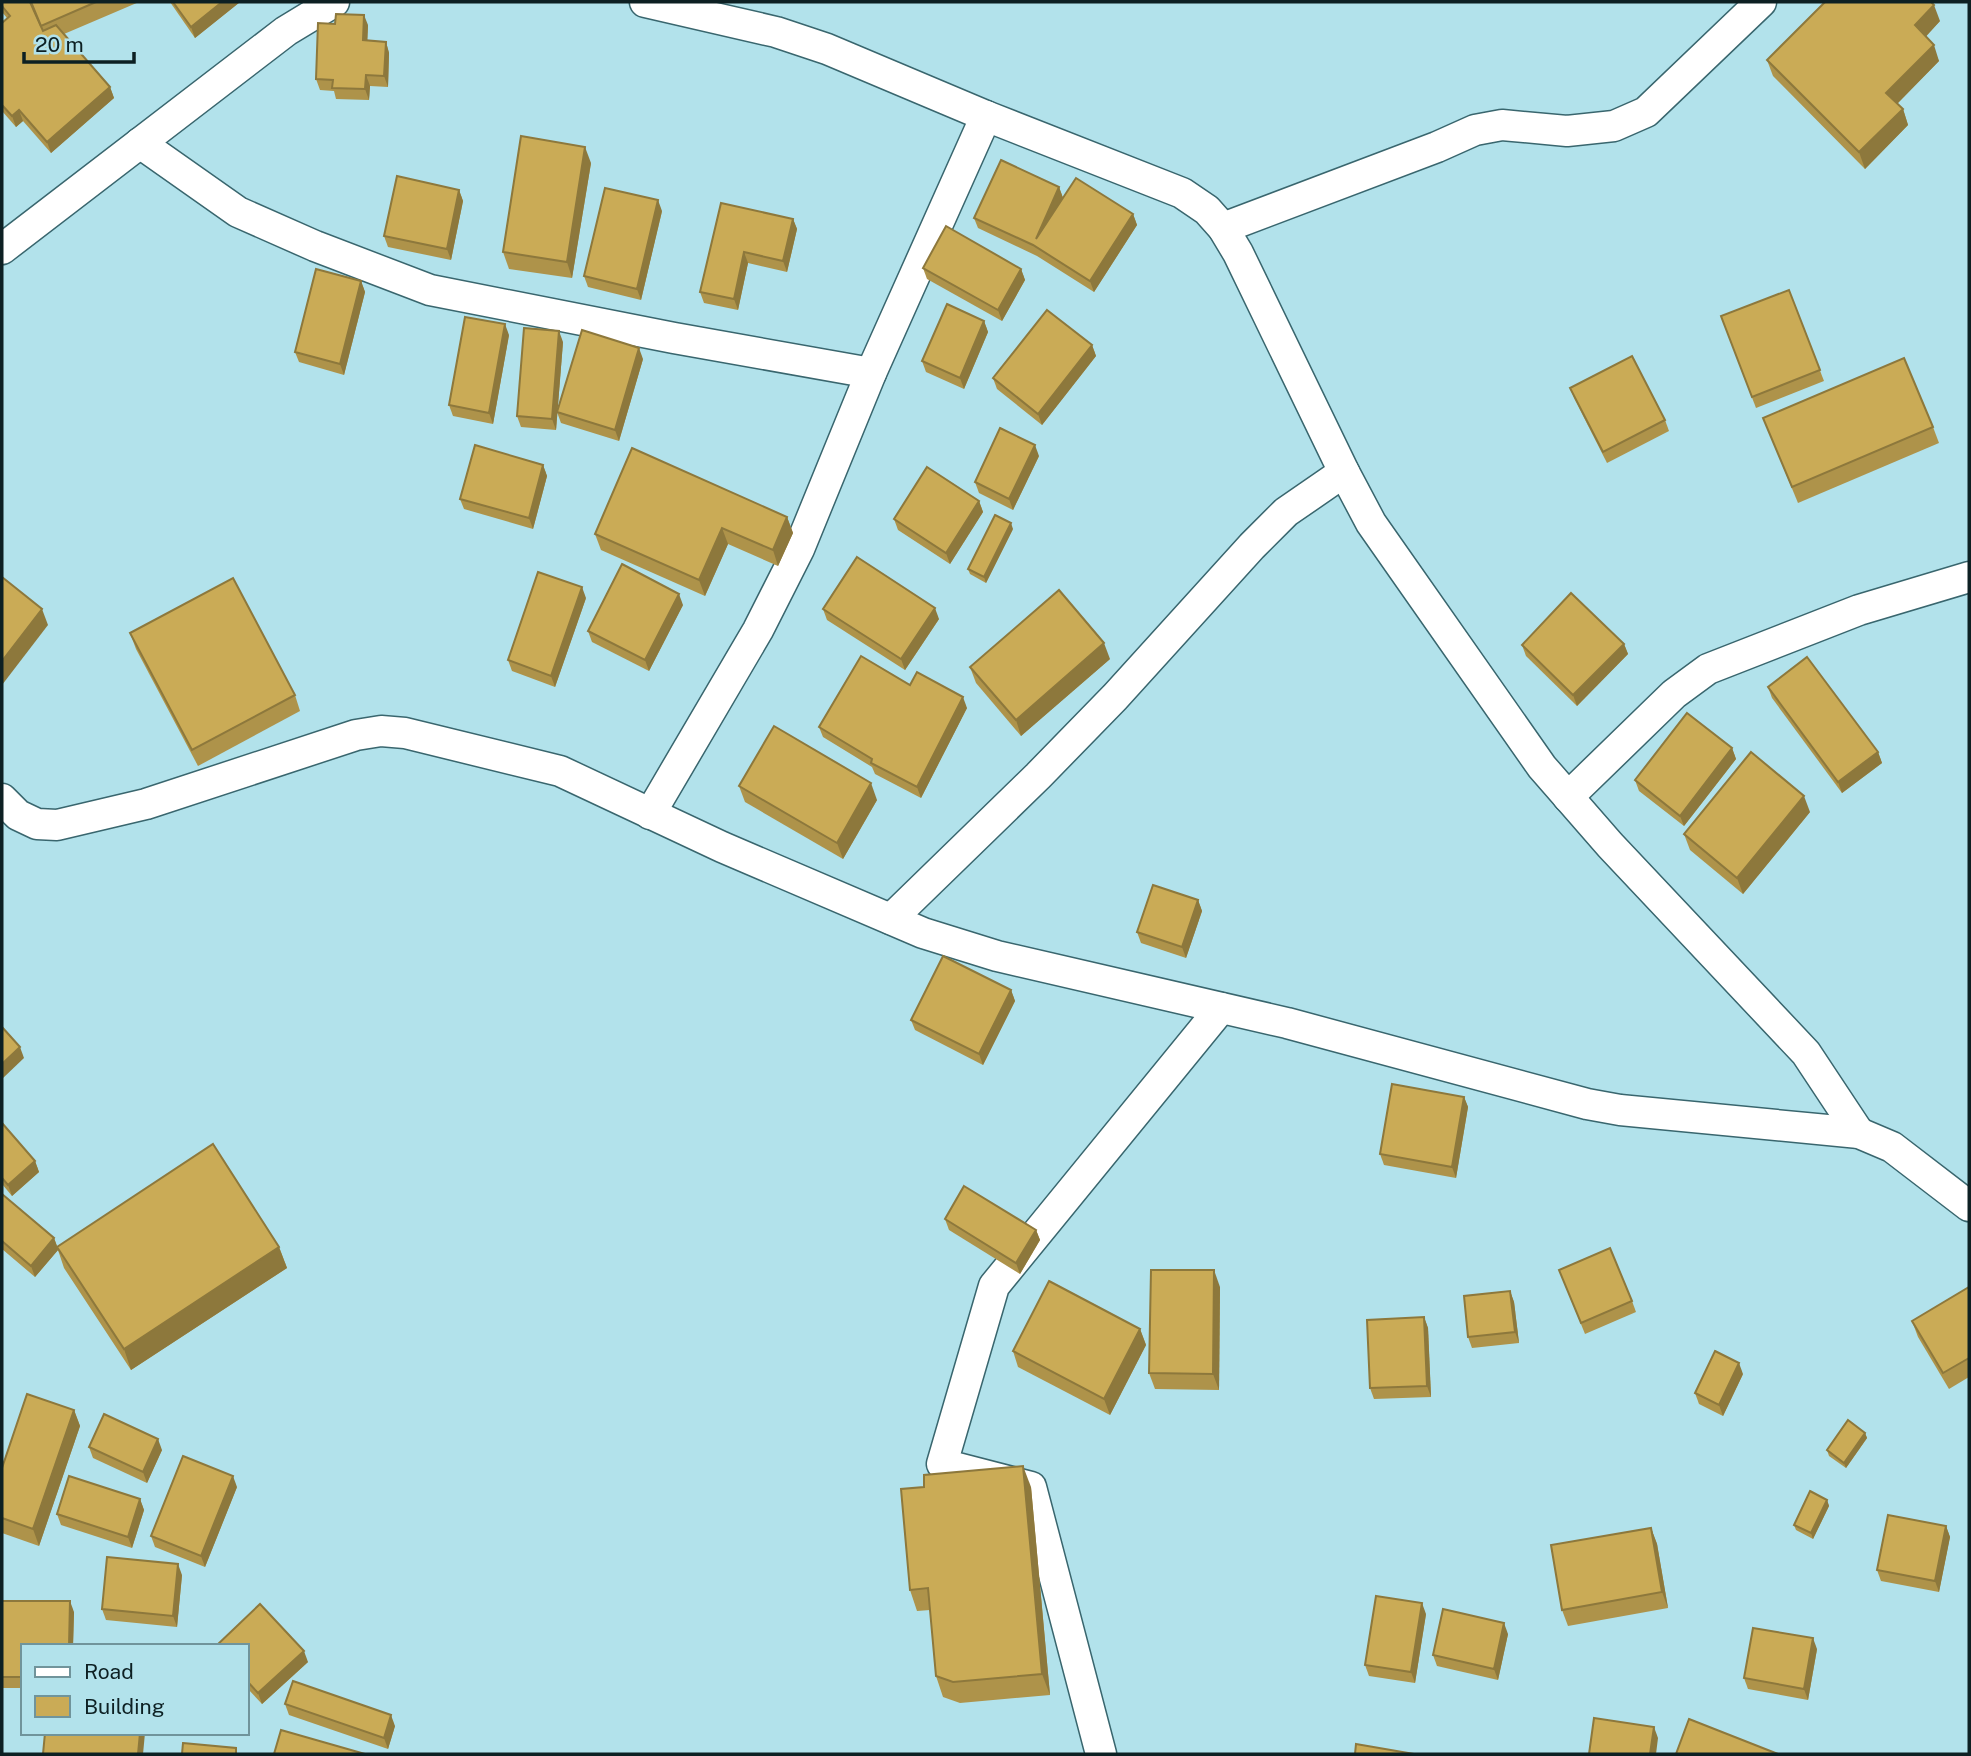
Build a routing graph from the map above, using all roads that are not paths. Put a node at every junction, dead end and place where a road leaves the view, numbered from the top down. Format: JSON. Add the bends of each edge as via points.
{"nodes":[{"id":1,"x":334,"y":2,"type":"edge"},
{"id":2,"x":645,"y":2,"type":"edge"},
{"id":3,"x":1761,"y":2,"type":"edge"},
{"id":4,"x":986,"y":116,"type":"junction"},
{"id":5,"x":140,"y":143,"type":"junction"},
{"id":6,"x":1223,"y":228,"type":"junction"},
{"id":7,"x":2,"y":249,"type":"edge"},
{"id":8,"x":871,"y":373,"type":"junction"},
{"id":9,"x":1344,"y":472,"type":"junction"},
{"id":10,"x":1969,"y":577,"type":"edge"},
{"id":11,"x":1567,"y":797,"type":"junction"},
{"id":12,"x":2,"y":799,"type":"edge"},
{"id":13,"x":650,"y":814,"type":"junction"},
{"id":14,"x":891,"y":919,"type":"junction"},
{"id":15,"x":1221,"y":1008,"type":"junction"},
{"id":16,"x":1859,"y":1133,"type":"junction"},
{"id":17,"x":1969,"y":1206,"type":"edge"},
{"id":18,"x":1101,"y":1754,"type":"edge"}],
"edges":[{"from":1,"to":5,"type":"street","via":[[286,31]]},
{"from":2,"to":4,"type":"street","via":[[776,32]]},
{"from":3,"to":6,"type":"street","via":[[1646,112],[1614,126],[1567,131],[1502,125],[1475,130]]},
{"from":4,"to":6,"type":"street","via":[[1182,193],[1208,210]]},
{"from":4,"to":8,"type":"street"},
{"from":5,"to":7,"type":"street"},
{"from":5,"to":8,"type":"street","via":[[238,212],[430,290]]},
{"from":6,"to":9,"type":"street"},
{"from":8,"to":13,"type":"street","via":[[799,549],[758,630]]},
{"from":9,"to":11,"type":"street","via":[[1371,523]]},
{"from":9,"to":14,"type":"street","via":[[1286,512],[1105,707]]},
{"from":10,"to":11,"type":"street","via":[[1858,610],[1708,669],[1674,694]]},
{"from":11,"to":16,"type":"street","via":[[1806,1053]]},
{"from":12,"to":13,"type":"street","via":[[18,815],[37,824],[57,825],[146,804],[356,735],[381,731],[559,771]]},
{"from":13,"to":14,"type":"street"},
{"from":14,"to":15,"type":"street","via":[[997,956]]},
{"from":15,"to":16,"type":"street","via":[[1587,1104]]},
{"from":15,"to":18,"type":"street","via":[[994,1286],[942,1464],[1031,1487]]},
{"from":16,"to":17,"type":"street","via":[[1892,1147]]}]}
